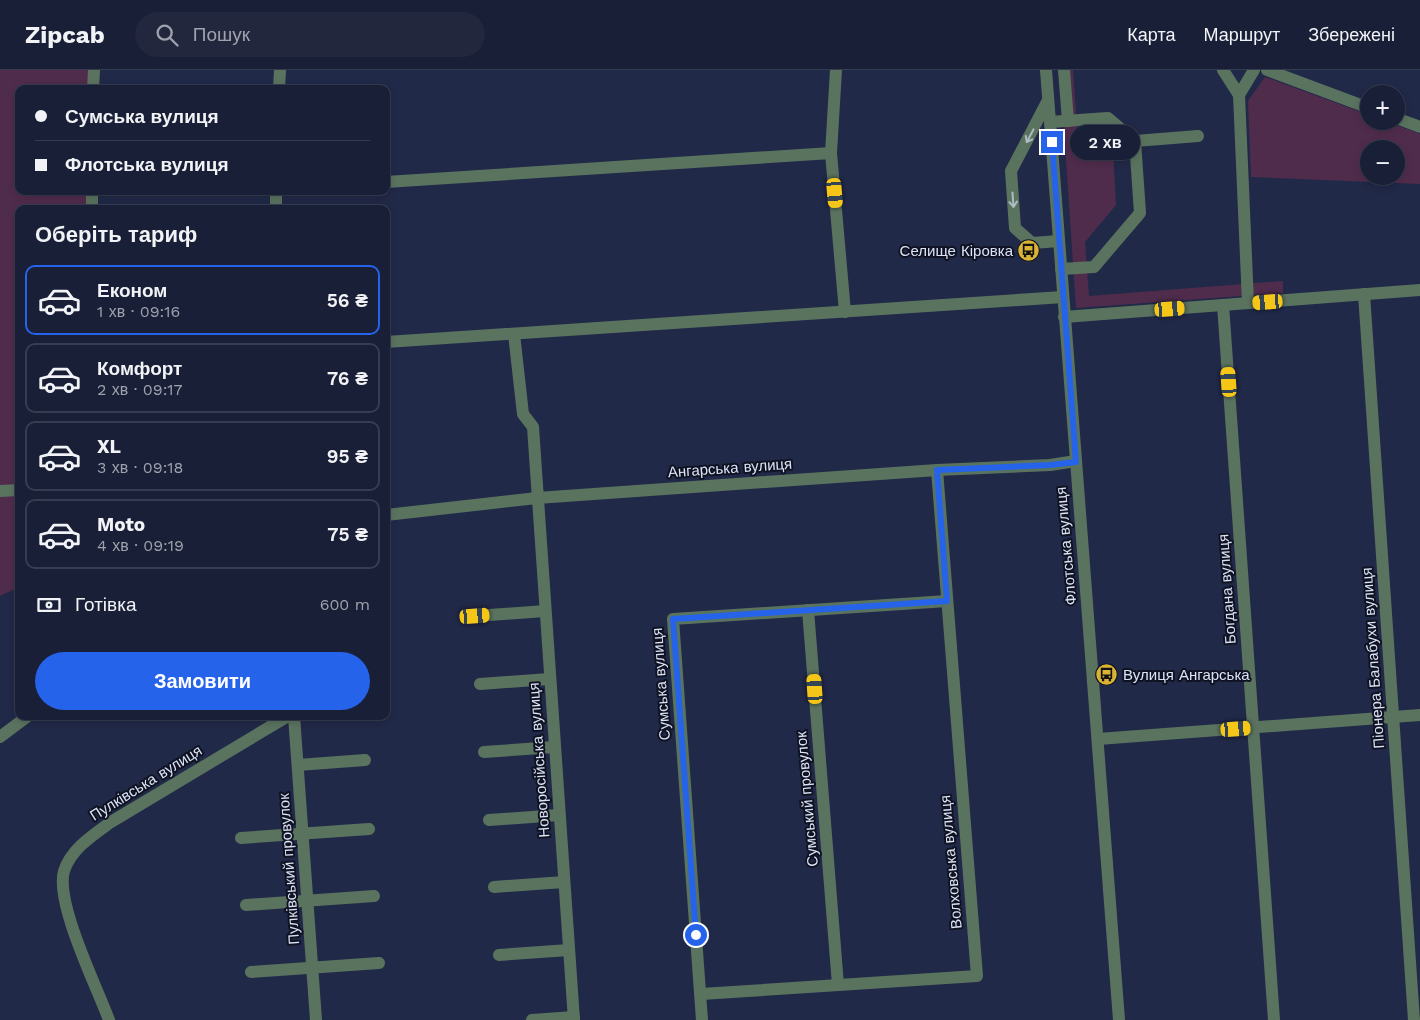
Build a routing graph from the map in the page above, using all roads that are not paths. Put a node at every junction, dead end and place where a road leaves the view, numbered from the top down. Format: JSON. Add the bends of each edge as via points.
{"nodes":[{"id":1,"x":94,"y":70,"type":"edge"},
{"id":2,"x":280,"y":70,"type":"edge"},
{"id":3,"x":836,"y":70,"type":"edge"},
{"id":4,"x":1046,"y":70,"type":"edge"},
{"id":5,"x":1064,"y":70,"type":"edge"},
{"id":6,"x":1223,"y":70,"type":"edge"},
{"id":7,"x":1254,"y":70,"type":"edge"},
{"id":8,"x":1267,"y":70,"type":"edge"},
{"id":9,"x":93,"y":85,"type":"edge"},
{"id":10,"x":279,"y":85,"type":"edge"},
{"id":11,"x":1239,"y":95,"type":"junction"},
{"id":12,"x":1048,"y":100,"type":"junction"},
{"id":13,"x":1360,"y":105,"type":"edge"},
{"id":14,"x":1068,"y":121,"type":"junction"},
{"id":15,"x":1405,"y":121,"type":"edge"},
{"id":16,"x":1050,"y":122,"type":"junction"},
{"id":17,"x":1420,"y":127,"type":"edge"},
{"id":18,"x":1198,"y":136,"type":"dead end"},
{"id":19,"x":1135,"y":141,"type":"junction"},
{"id":20,"x":831,"y":153,"type":"junction"},
{"id":21,"x":390,"y":182,"type":"edge"},
{"id":22,"x":1059,"y":241,"type":"junction"},
{"id":23,"x":1061,"y":269,"type":"junction"},
{"id":24,"x":1420,"y":290,"type":"edge"},
{"id":25,"x":1364,"y":294,"type":"junction"},
{"id":26,"x":1063,"y":297,"type":"junction"},
{"id":27,"x":1248,"y":303,"type":"junction"},
{"id":28,"x":1223,"y":305,"type":"junction"},
{"id":29,"x":844,"y":312,"type":"junction"},
{"id":30,"x":1064,"y":317,"type":"junction"},
{"id":31,"x":514,"y":334,"type":"junction"},
{"id":32,"x":390,"y":342,"type":"edge"},
{"id":33,"x":1076,"y":462,"type":"junction"},
{"id":34,"x":937,"y":470,"type":"junction"},
{"id":35,"x":15,"y":490,"type":"edge"},
{"id":36,"x":0,"y":492,"type":"edge"},
{"id":37,"x":537,"y":498,"type":"junction"},
{"id":38,"x":390,"y":516,"type":"edge"},
{"id":39,"x":947,"y":601,"type":"junction"},
{"id":40,"x":808,"y":610,"type":"junction"},
{"id":41,"x":544,"y":611,"type":"junction"},
{"id":42,"x":475,"y":616,"type":"dead end"},
{"id":43,"x":549,"y":679,"type":"junction"},
{"id":44,"x":480,"y":684,"type":"dead end"},
{"id":45,"x":1420,"y":715,"type":"edge"},
{"id":46,"x":1393,"y":717,"type":"junction"},
{"id":47,"x":23,"y":720,"type":"edge"},
{"id":48,"x":281,"y":720,"type":"edge"},
{"id":49,"x":294,"y":720,"type":"edge"},
{"id":50,"x":1253,"y":728,"type":"junction"},
{"id":51,"x":0,"y":737,"type":"edge"},
{"id":52,"x":1098,"y":740,"type":"junction"},
{"id":53,"x":554,"y":747,"type":"junction"},
{"id":54,"x":484,"y":752,"type":"dead end"},
{"id":55,"x":364,"y":760,"type":"dead end"},
{"id":56,"x":298,"y":765,"type":"junction"},
{"id":57,"x":559,"y":815,"type":"junction"},
{"id":58,"x":489,"y":820,"type":"dead end"},
{"id":59,"x":369,"y":829,"type":"dead end"},
{"id":60,"x":303,"y":834,"type":"junction"},
{"id":61,"x":241,"y":838,"type":"dead end"},
{"id":62,"x":564,"y":882,"type":"junction"},
{"id":63,"x":494,"y":887,"type":"dead end"},
{"id":64,"x":374,"y":896,"type":"dead end"},
{"id":65,"x":307,"y":901,"type":"junction"},
{"id":66,"x":246,"y":905,"type":"dead end"},
{"id":67,"x":569,"y":950,"type":"junction"},
{"id":68,"x":500,"y":955,"type":"dead end"},
{"id":69,"x":379,"y":963,"type":"dead end"},
{"id":70,"x":312,"y":968,"type":"junction"},
{"id":71,"x":251,"y":972,"type":"dead end"},
{"id":72,"x":838,"y":985,"type":"junction"},
{"id":73,"x":700,"y":994,"type":"junction"},
{"id":74,"x":574,"y":1018,"type":"edge"},
{"id":75,"x":109,"y":1020,"type":"edge"},
{"id":76,"x":316,"y":1020,"type":"edge"},
{"id":77,"x":532,"y":1020,"type":"edge"},
{"id":78,"x":702,"y":1020,"type":"edge"},
{"id":79,"x":1119,"y":1020,"type":"edge"},
{"id":80,"x":1274,"y":1020,"type":"edge"},
{"id":81,"x":1414,"y":1020,"type":"edge"}],
"edges":[{"from":1,"to":9,"type":"street"},
{"from":2,"to":10,"type":"street"},
{"from":3,"to":20,"type":"street"},
{"from":4,"to":12,"type":"street","name":"Флотська вулиця"},
{"from":5,"to":14,"type":"street"},
{"from":6,"to":11,"type":"street"},
{"from":7,"to":11,"type":"street"},
{"from":8,"to":13,"type":"street"},
{"from":11,"to":27,"type":"street"},
{"from":12,"to":16,"type":"street","name":"Флотська вулиця"},
{"from":12,"to":22,"type":"street","one_way":true,"via":[[1011,171],[1015,228],[1032,243]]},
{"from":14,"to":16,"type":"street"},
{"from":14,"to":19,"type":"street","via":[[1108,118]]},
{"from":15,"to":17,"type":"street"},
{"from":16,"to":22,"type":"street","name":"Флотська вулиця"},
{"from":18,"to":19,"type":"street"},
{"from":19,"to":23,"type":"street","via":[[1140,213],[1094,266]]},
{"from":20,"to":21,"type":"street"},
{"from":20,"to":29,"type":"street"},
{"from":22,"to":23,"type":"street","name":"Флотська вулиця"},
{"from":23,"to":26,"type":"street","name":"Флотська вулиця"},
{"from":24,"to":25,"type":"street"},
{"from":25,"to":27,"type":"street"},
{"from":25,"to":46,"type":"street","name":"Піонера Балабухи вулиця"},
{"from":26,"to":29,"type":"street"},
{"from":26,"to":30,"type":"street","name":"Флотська вулиця"},
{"from":27,"to":28,"type":"street"},
{"from":28,"to":30,"type":"street"},
{"from":28,"to":50,"type":"street","name":"Богдана вулиця"},
{"from":29,"to":31,"type":"street"},
{"from":30,"to":33,"type":"street","name":"Флотська вулиця"},
{"from":31,"to":32,"type":"street"},
{"from":31,"to":37,"type":"street","name":"Новоросійська вулиця","via":[[523,414],[532,427]]},
{"from":33,"to":34,"type":"street","name":"Ангарська вулиця"},
{"from":33,"to":52,"type":"street","name":"Флотська вулиця"},
{"from":34,"to":37,"type":"street","name":"Ангарська вулиця"},
{"from":34,"to":39,"type":"street","name":"Волховська вулиця"},
{"from":35,"to":36,"type":"street"},
{"from":37,"to":38,"type":"street","name":"Ангарська вулиця"},
{"from":37,"to":41,"type":"street","name":"Новоросійська вулиця"},
{"from":39,"to":40,"type":"street","name":"Сумська вулиця"},
{"from":39,"to":72,"type":"street","name":"Волховська вулиця","via":[[977,976]]},
{"from":40,"to":72,"type":"street","name":"Сумський провулок"},
{"from":40,"to":73,"type":"street","name":"Сумська вулиця","via":[[673,619]]},
{"from":41,"to":42,"type":"street"},
{"from":41,"to":43,"type":"street","name":"Новоросійська вулиця"},
{"from":43,"to":44,"type":"street"},
{"from":43,"to":53,"type":"street","name":"Новоросійська вулиця"},
{"from":45,"to":46,"type":"street"},
{"from":46,"to":50,"type":"street"},
{"from":46,"to":81,"type":"street","name":"Піонера Балабухи вулиця"},
{"from":47,"to":51,"type":"street"},
{"from":48,"to":75,"type":"street","name":"Пулківська вулиця","via":[[111,822],[72,855],[64,872],[67,911]]},
{"from":49,"to":56,"type":"street","name":"Пулківський провулок"},
{"from":50,"to":52,"type":"street"},
{"from":50,"to":80,"type":"street","name":"Богдана вулиця"},
{"from":52,"to":79,"type":"street","name":"Флотська вулиця"},
{"from":53,"to":54,"type":"street"},
{"from":53,"to":57,"type":"street","name":"Новоросійська вулиця"},
{"from":55,"to":56,"type":"street"},
{"from":56,"to":60,"type":"street","name":"Пулківський провулок"},
{"from":57,"to":58,"type":"street"},
{"from":57,"to":62,"type":"street","name":"Новоросійська вулиця"},
{"from":59,"to":60,"type":"street"},
{"from":60,"to":61,"type":"street"},
{"from":60,"to":65,"type":"street","name":"Пулківський провулок"},
{"from":62,"to":63,"type":"street"},
{"from":62,"to":67,"type":"street","name":"Новоросійська вулиця"},
{"from":64,"to":65,"type":"street"},
{"from":65,"to":66,"type":"street"},
{"from":65,"to":70,"type":"street","name":"Пулківський провулок"},
{"from":67,"to":68,"type":"street"},
{"from":67,"to":74,"type":"street","name":"Новоросійська вулиця"},
{"from":69,"to":70,"type":"street"},
{"from":70,"to":71,"type":"street"},
{"from":70,"to":76,"type":"street","name":"Пулківський провулок"},
{"from":72,"to":73,"type":"street","name":"Волховська вулиця"},
{"from":73,"to":78,"type":"street","name":"Сумська вулиця"},
{"from":74,"to":77,"type":"street"}]}
